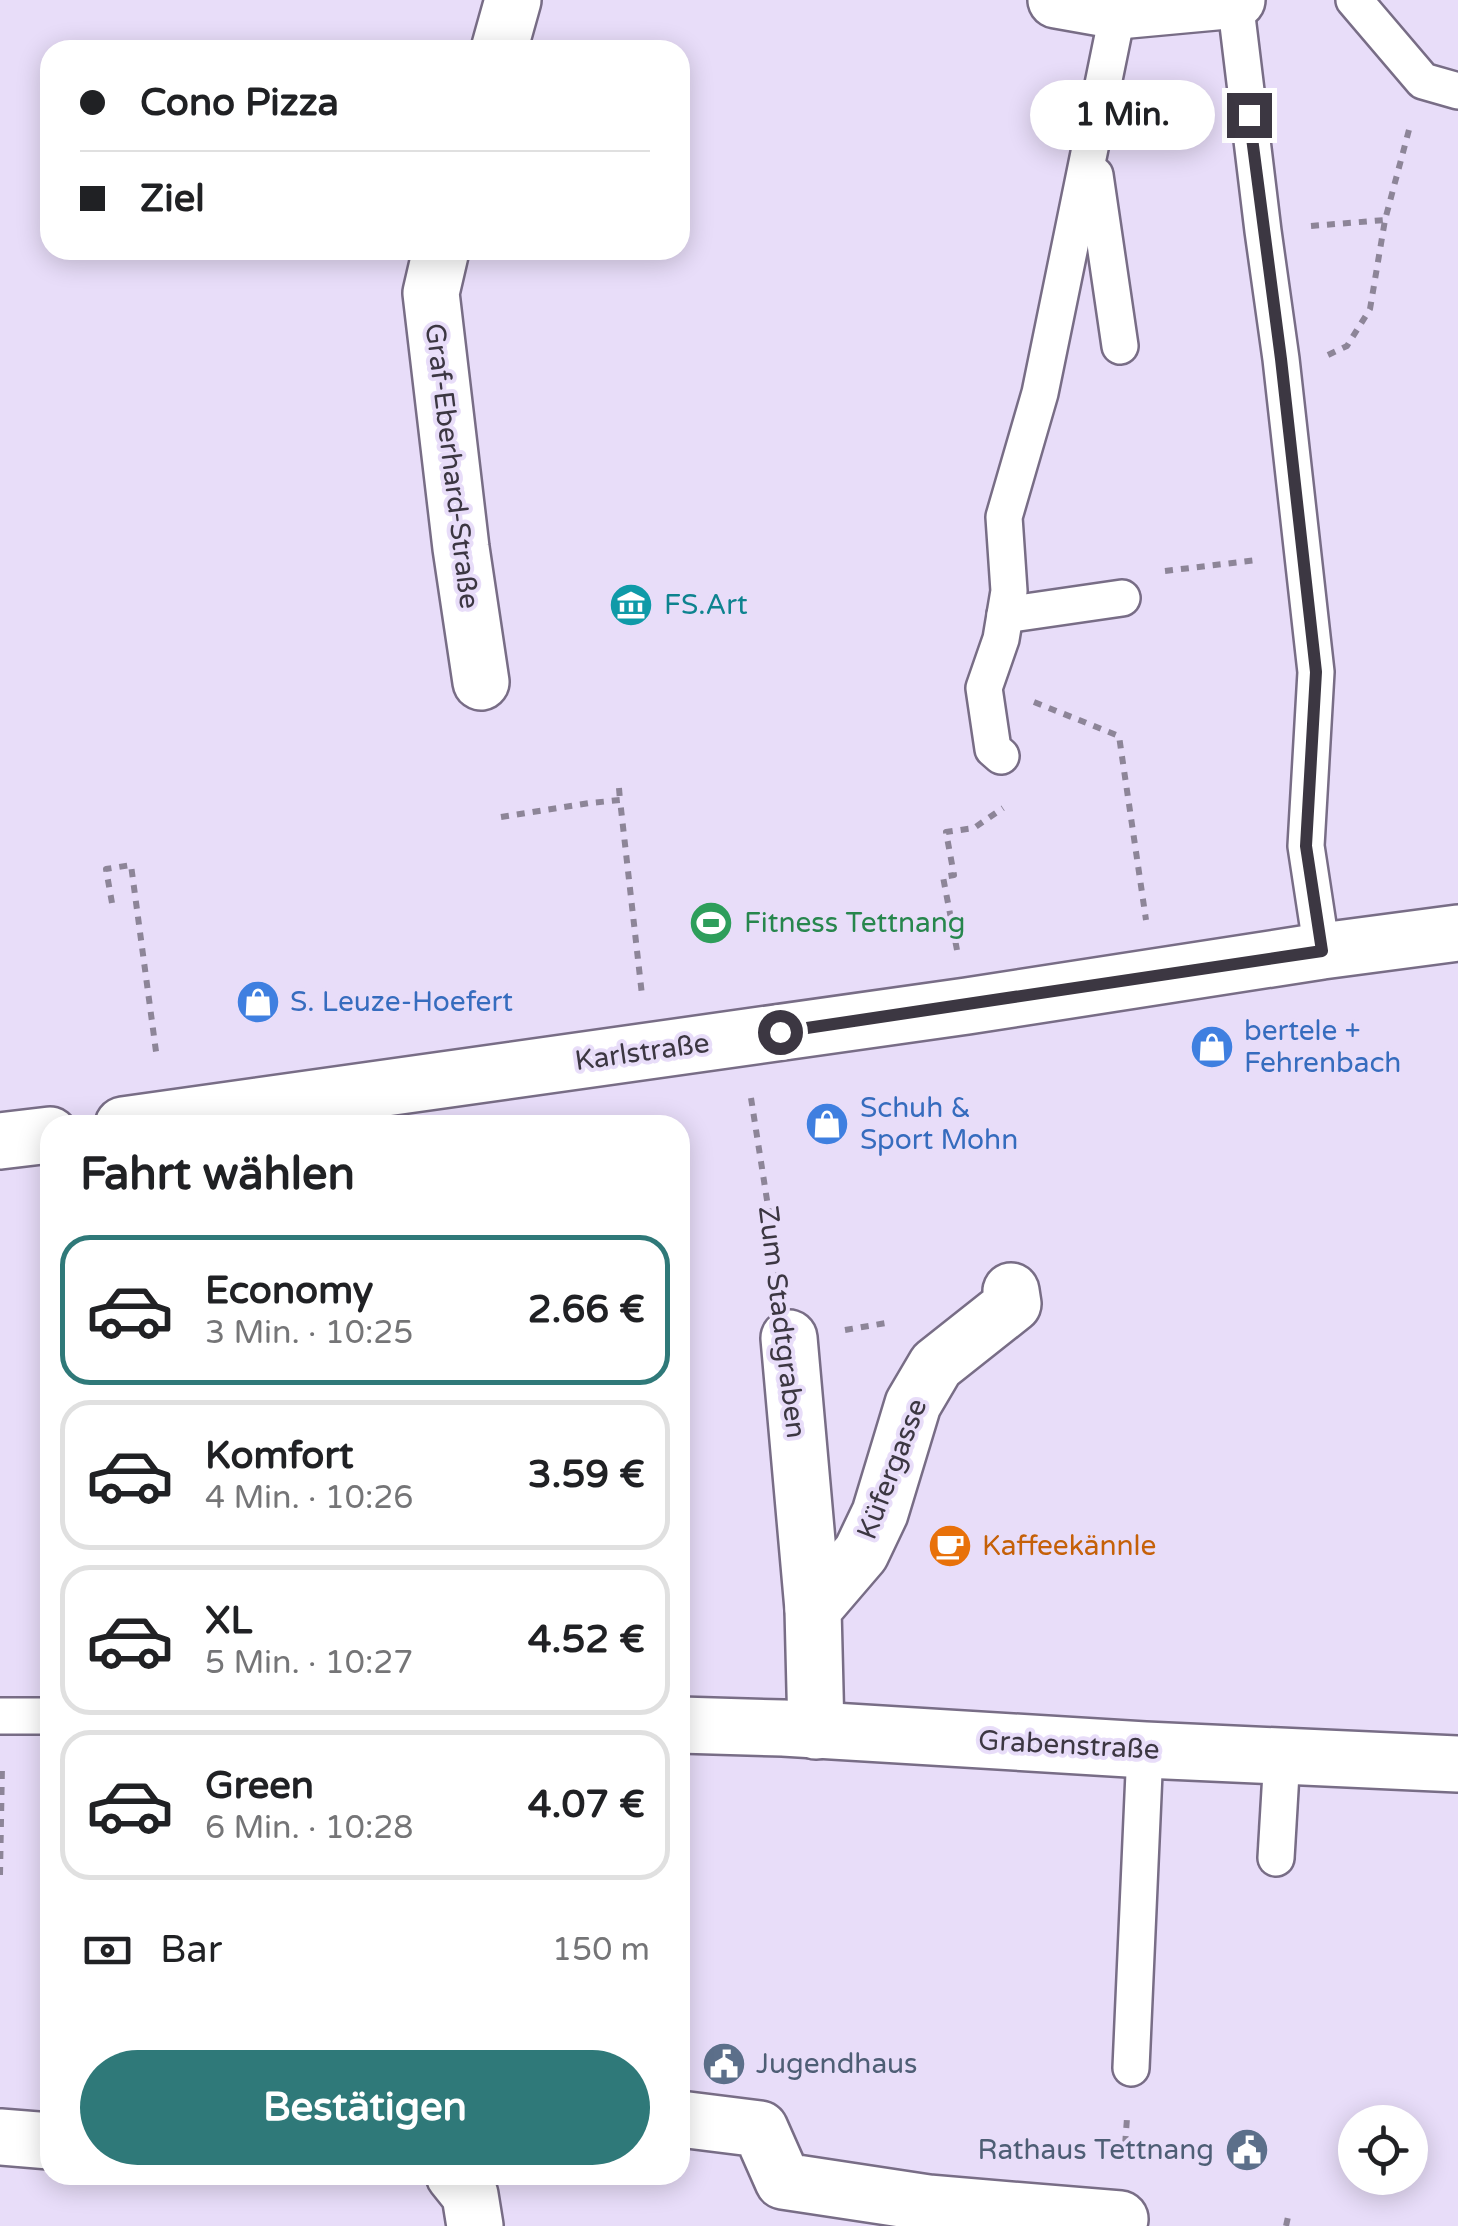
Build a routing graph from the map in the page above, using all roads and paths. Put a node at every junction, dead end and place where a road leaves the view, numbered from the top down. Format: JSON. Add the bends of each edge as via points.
{"nodes":[{"id":1,"x":513,"y":0,"type":"edge"},
{"id":2,"x":1056,"y":0,"type":"edge"},
{"id":3,"x":1236,"y":0,"type":"edge"},
{"id":4,"x":1354,"y":0,"type":"edge"},
{"id":5,"x":1118,"y":12,"type":"junction"},
{"id":6,"x":502,"y":40,"type":"edge"},
{"id":7,"x":1422,"y":81,"type":"junction"},
{"id":8,"x":1458,"y":91,"type":"edge"},
{"id":9,"x":1091,"y":150,"type":"junction"},
{"id":10,"x":1385,"y":220,"type":"junction"},
{"id":11,"x":1263,"y":230,"type":"junction"},
{"id":12,"x":439,"y":260,"type":"edge"},
{"id":13,"x":1120,"y":346,"type":"dead end"},
{"id":14,"x":1283,"y":377,"type":"junction"},
{"id":15,"x":1122,"y":598,"type":"dead end"},
{"id":16,"x":1003,"y":627,"type":"junction"},
{"id":17,"x":481,"y":682,"type":"dead end"},
{"id":18,"x":1001,"y":756,"type":"joint"},
{"id":19,"x":619,"y":788,"type":"dead end"},
{"id":20,"x":620,"y":800,"type":"junction"},
{"id":21,"x":501,"y":816,"type":"dead end"},
{"id":22,"x":112,"y":903,"type":"dead end"},
{"id":23,"x":1458,"y":932,"type":"edge"},
{"id":24,"x":1322,"y":951,"type":"junction"},
{"id":25,"x":1154,"y":976,"type":"junction"},
{"id":26,"x":967,"y":1006,"type":"junction"},
{"id":27,"x":743,"y":1037,"type":"junction"},
{"id":28,"x":650,"y":1050,"type":"junction"},
{"id":29,"x":144,"y":1115,"type":"edge"},
{"id":30,"x":247,"y":1115,"type":"edge"},
{"id":31,"x":40,"y":1135,"type":"edge"},
{"id":32,"x":0,"y":1141,"type":"edge"},
{"id":33,"x":1011,"y":1291,"type":"dead end"},
{"id":34,"x":789,"y":1338,"type":"joint"},
{"id":35,"x":812,"y":1609,"type":"junction"},
{"id":36,"x":40,"y":1719,"type":"edge"},
{"id":37,"x":816,"y":1730,"type":"junction"},
{"id":38,"x":1,"y":1732,"type":"edge"},
{"id":39,"x":690,"y":1732,"type":"edge"},
{"id":40,"x":1145,"y":1750,"type":"junction"},
{"id":41,"x":1282,"y":1756,"type":"junction"},
{"id":42,"x":1458,"y":1764,"type":"edge"},
{"id":43,"x":1276,"y":1858,"type":"dead end"},
{"id":44,"x":0,"y":1875,"type":"edge"},
{"id":45,"x":1131,"y":2068,"type":"dead end"},
{"id":46,"x":690,"y":2120,"type":"edge"},
{"id":47,"x":0,"y":2137,"type":"edge"},
{"id":48,"x":40,"y":2139,"type":"edge"},
{"id":49,"x":462,"y":2185,"type":"edge"},
{"id":50,"x":1288,"y":2216,"type":"dead end"},
{"id":51,"x":1120,"y":2220,"type":"dead end"},
{"id":52,"x":475,"y":2226,"type":"edge"},
{"id":53,"x":1286,"y":2226,"type":"edge"}],
"edges":[{"from":1,"to":6,"type":"street"},
{"from":2,"to":5,"type":"street"},
{"from":3,"to":5,"type":"street"},
{"from":3,"to":11,"type":"lane"},
{"from":4,"to":7,"type":"lane"},
{"from":5,"to":9,"type":"lane"},
{"from":7,"to":8,"type":"lane"},
{"from":7,"to":10,"type":"path"},
{"from":9,"to":13,"type":"lane"},
{"from":9,"to":16,"type":"lane","via":[[1040,393],[1004,517]]},
{"from":10,"to":11,"type":"path"},
{"from":10,"to":14,"type":"path","via":[[1370,309],[1347,346]]},
{"from":11,"to":14,"type":"lane"},
{"from":12,"to":17,"type":"street","name":"Graf-Eberhard-Straße","via":[[431,294]]},
{"from":14,"to":24,"type":"lane","via":[[1316,672],[1306,846]]},
{"from":15,"to":16,"type":"lane"},
{"from":16,"to":18,"type":"lane","via":[[984,688],[993,749]]},
{"from":16,"to":25,"type":"path","via":[[1009,692],[1119,736]]},
{"from":18,"to":26,"type":"path","via":[[1010,803],[974,828],[946,832],[954,875],[943,876]]},
{"from":19,"to":20,"type":"path"},
{"from":20,"to":21,"type":"path"},
{"from":20,"to":28,"type":"path"},
{"from":22,"to":29,"type":"path","via":[[106,868],[131,865]]},
{"from":23,"to":24,"type":"street","name":"Karlstraße"},
{"from":24,"to":25,"type":"street","name":"Karlstraße"},
{"from":25,"to":26,"type":"street","name":"Karlstraße"},
{"from":26,"to":27,"type":"street","name":"Karlstraße"},
{"from":27,"to":28,"type":"street","name":"Karlstraße"},
{"from":27,"to":34,"type":"path","name":"Zum Stadtgraben"},
{"from":28,"to":30,"type":"street","name":"Karlstraße"},
{"from":31,"to":32,"type":"street"},
{"from":33,"to":35,"type":"street","name":"Küfergasse","via":[[1014,1304],[936,1364],[913,1404],[861,1553]]},
{"from":34,"to":35,"type":"street","name":"Zum Stadtgraben"},
{"from":35,"to":37,"type":"street"},
{"from":36,"to":38,"type":"lane"},
{"from":37,"to":39,"type":"street","name":"Grabenstraße"},
{"from":37,"to":40,"type":"street","name":"Grabenstraße"},
{"from":38,"to":44,"type":"path"},
{"from":40,"to":41,"type":"street","name":"Grabenstraße"},
{"from":40,"to":45,"type":"lane"},
{"from":41,"to":42,"type":"street","name":"Grabenstraße"},
{"from":41,"to":43,"type":"lane"},
{"from":46,"to":51,"type":"street","via":[[760,2130],[783,2181],[928,2203]]},
{"from":47,"to":48,"type":"street"},
{"from":49,"to":52,"type":"street"},
{"from":50,"to":53,"type":"path"}]}
